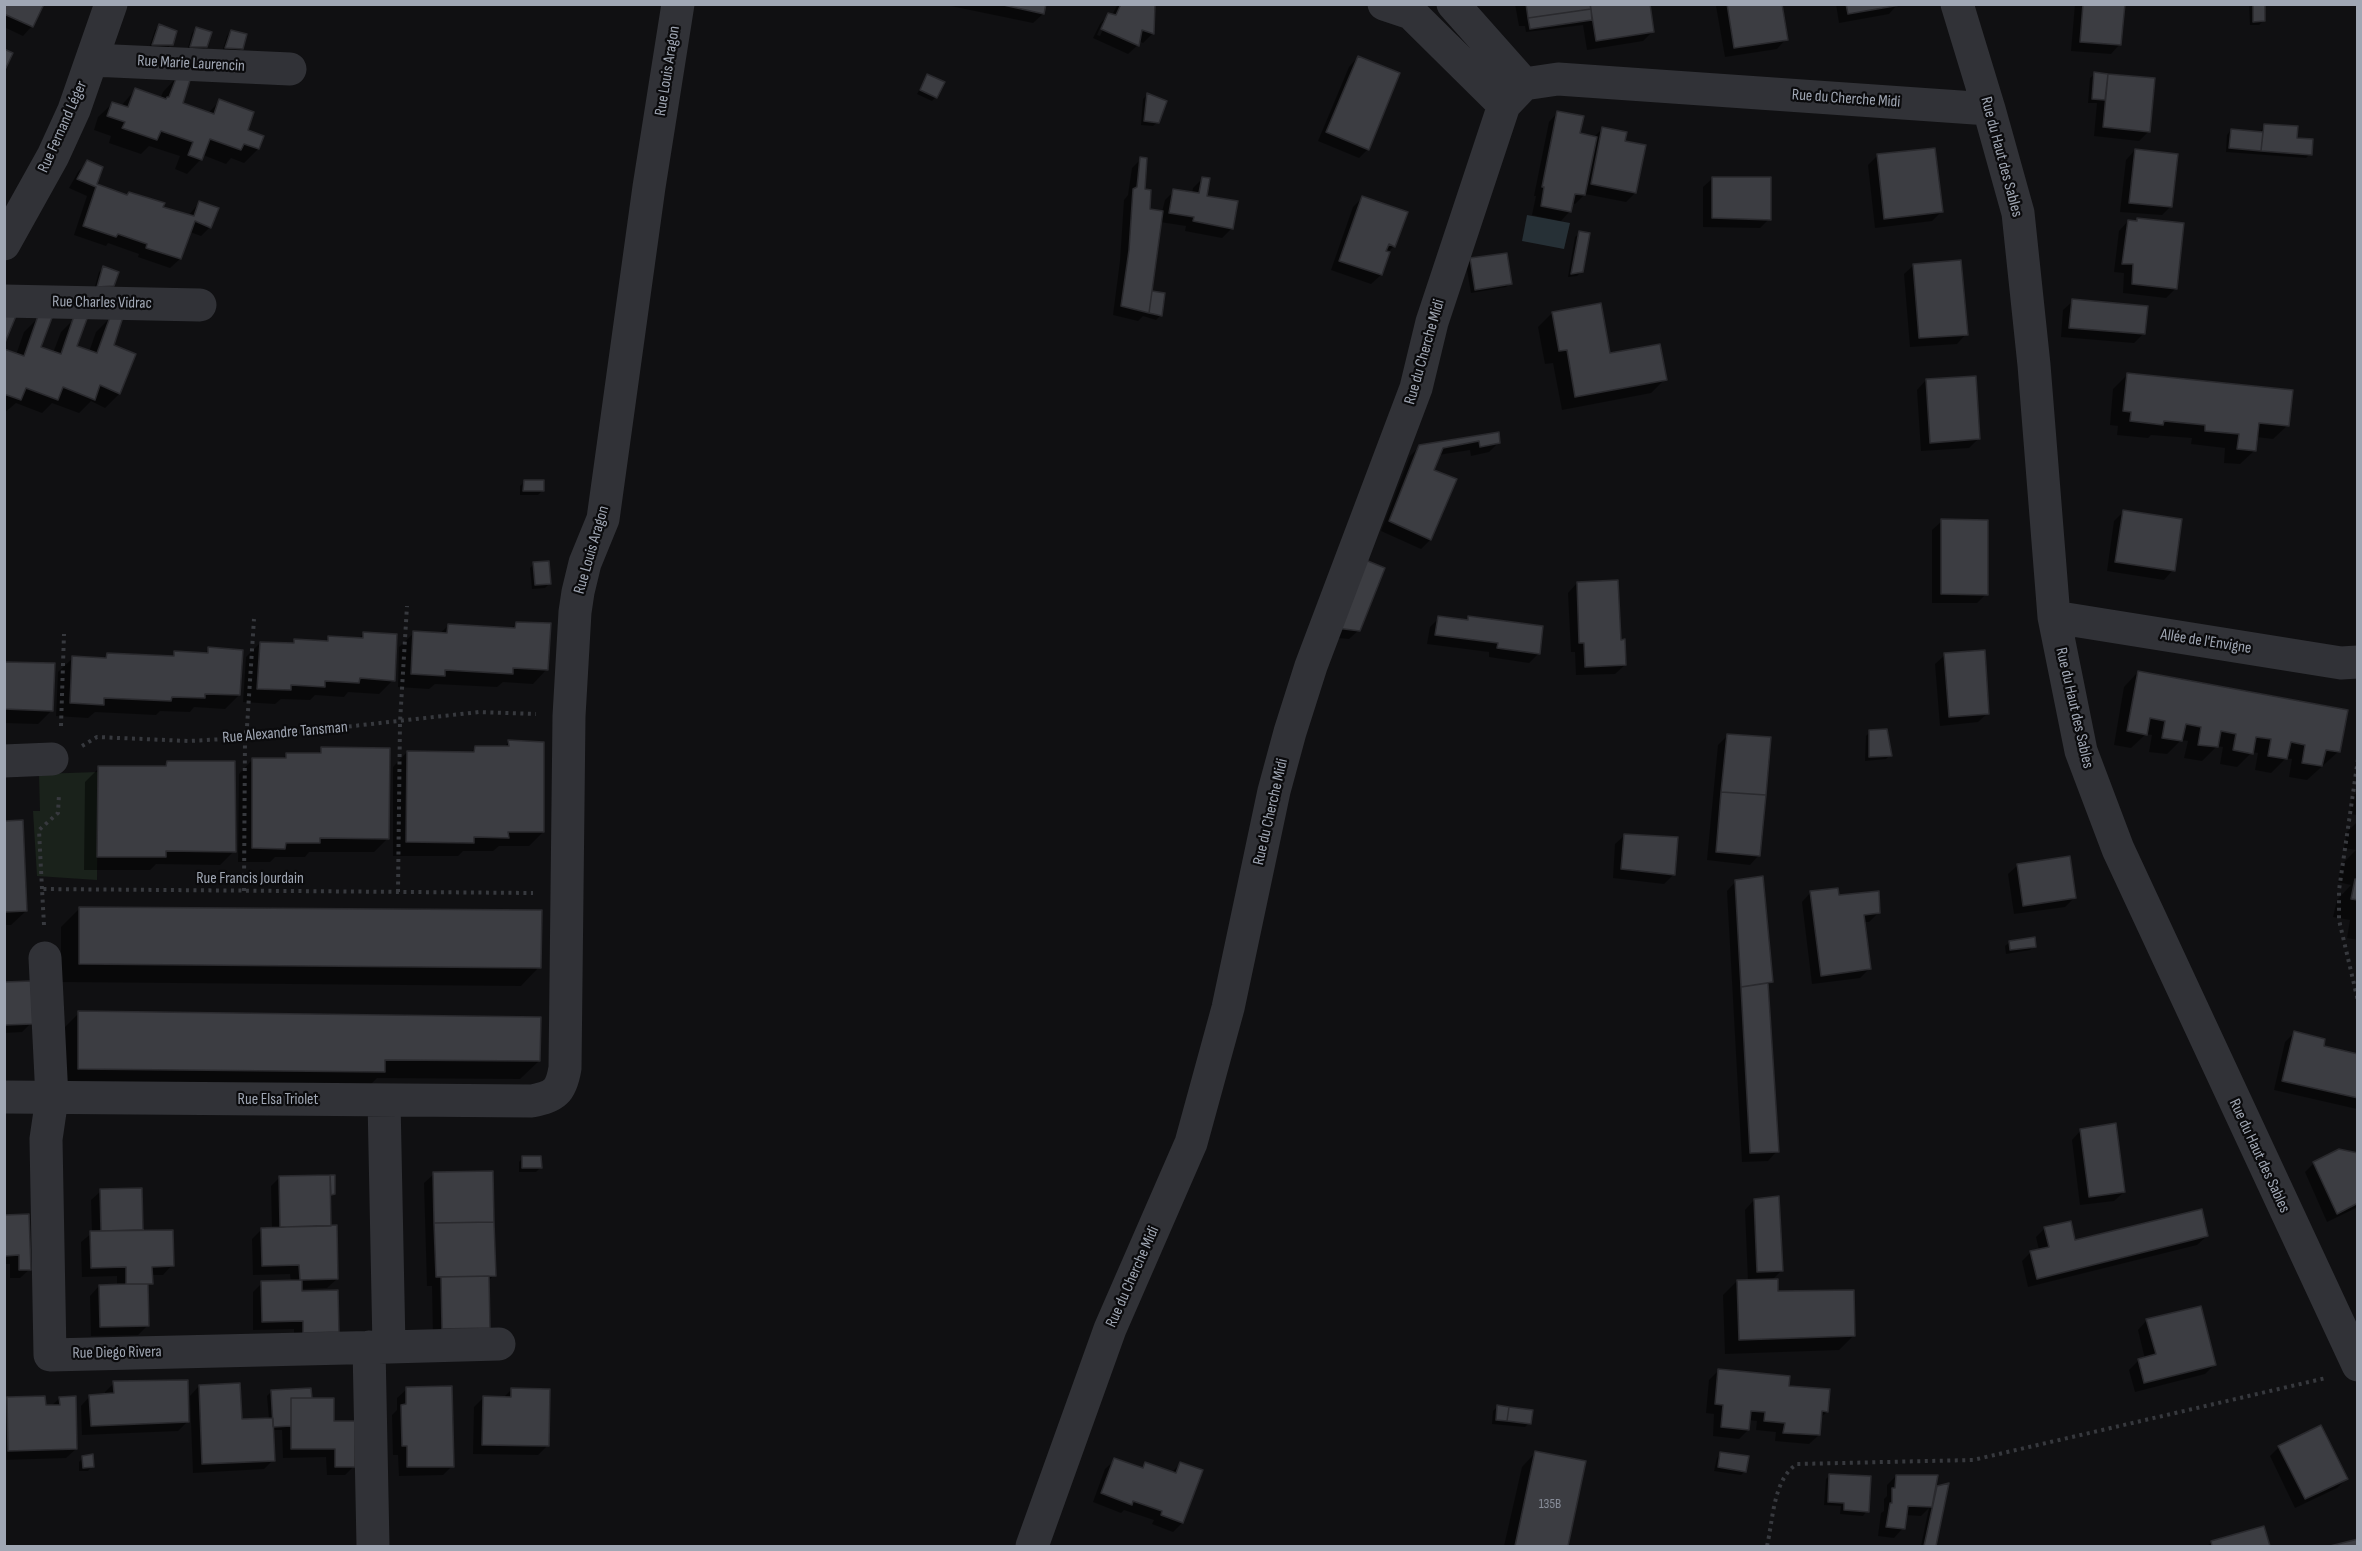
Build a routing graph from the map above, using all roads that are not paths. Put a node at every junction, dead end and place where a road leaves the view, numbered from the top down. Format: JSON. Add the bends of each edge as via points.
{"nodes":[{"id":1,"x":111,"y":4,"type":"edge"},
{"id":2,"x":678,"y":4,"type":"edge"},
{"id":3,"x":1384,"y":4,"type":"edge"},
{"id":4,"x":1453,"y":4,"type":"edge"},
{"id":5,"x":1957,"y":4,"type":"edge"},
{"id":6,"x":92,"y":60,"type":"junction"},
{"id":7,"x":290,"y":69,"type":"dead end"},
{"id":8,"x":1514,"y":95,"type":"junction"},
{"id":9,"x":1989,"y":109,"type":"junction"},
{"id":10,"x":4,"y":244,"type":"edge"},
{"id":11,"x":4,"y":301,"type":"edge"},
{"id":12,"x":200,"y":305,"type":"dead end"},
{"id":13,"x":2054,"y":617,"type":"junction"},
{"id":14,"x":2358,"y":662,"type":"edge"},
{"id":15,"x":56,"y":759,"type":"road end"},
{"id":16,"x":4,"y":761,"type":"edge"},
{"id":17,"x":45,"y":958,"type":"road end"},
{"id":18,"x":552,"y":1096,"type":"joint"},
{"id":19,"x":4,"y":1097,"type":"edge"},
{"id":20,"x":52,"y":1098,"type":"junction"},
{"id":21,"x":384,"y":1100,"type":"junction"},
{"id":22,"x":499,"y":1344,"type":"dead end"},
{"id":23,"x":379,"y":1347,"type":"junction"},
{"id":24,"x":2346,"y":1371,"type":"edge"},
{"id":25,"x":373,"y":1546,"type":"edge"},
{"id":26,"x":1032,"y":1546,"type":"edge"}],
"edges":[{"from":1,"to":6,"type":"street","name":"Rue Fernand Léger"},
{"from":2,"to":18,"type":"street","name":"Rue Louis Aragon","via":[[603,519],[578,592],[569,716],[564,1068],[562,1083]]},
{"from":3,"to":8,"type":"street","via":[[1411,13]]},
{"from":4,"to":8,"type":"street"},
{"from":5,"to":9,"type":"street","name":"Rue du Haut des Sables"},
{"from":6,"to":7,"type":"street","name":"Rue Marie Laurencin"},
{"from":6,"to":10,"type":"street","name":"Rue Fernand Léger","via":[[57,147]]},
{"from":8,"to":9,"type":"street","name":"Rue du Cherche Midi","via":[[1558,79]]},
{"from":8,"to":26,"type":"street","name":"Rue du Cherche Midi","via":[[1432,322],[1416,388],[1290,732],[1228,1008],[1191,1143],[1110,1329]]},
{"from":9,"to":13,"type":"street","name":"Rue du Haut des Sables","via":[[2018,213]]},
{"from":11,"to":12,"type":"street","name":"Rue Charles Vidrac"},
{"from":13,"to":14,"type":"street","name":"Allée de l'Envigne","via":[[2341,663]]},
{"from":13,"to":24,"type":"street","name":"Rue du Haut des Sables","via":[[2081,751],[2118,849]]},
{"from":15,"to":16,"type":"street"},
{"from":17,"to":20,"type":"street"},
{"from":18,"to":21,"type":"street","name":"Rue Elsa Triolet","via":[[532,1101]]},
{"from":19,"to":20,"type":"street","name":"Rue Elsa Triolet"},
{"from":20,"to":21,"type":"street","name":"Rue Elsa Triolet"},
{"from":20,"to":23,"type":"street","name":"Rue Diego Rivera","via":[[46,1139],[50,1355]]},
{"from":21,"to":23,"type":"street"},
{"from":22,"to":23,"type":"street","name":"Rue Diego Rivera"},
{"from":23,"to":25,"type":"street"}]}
